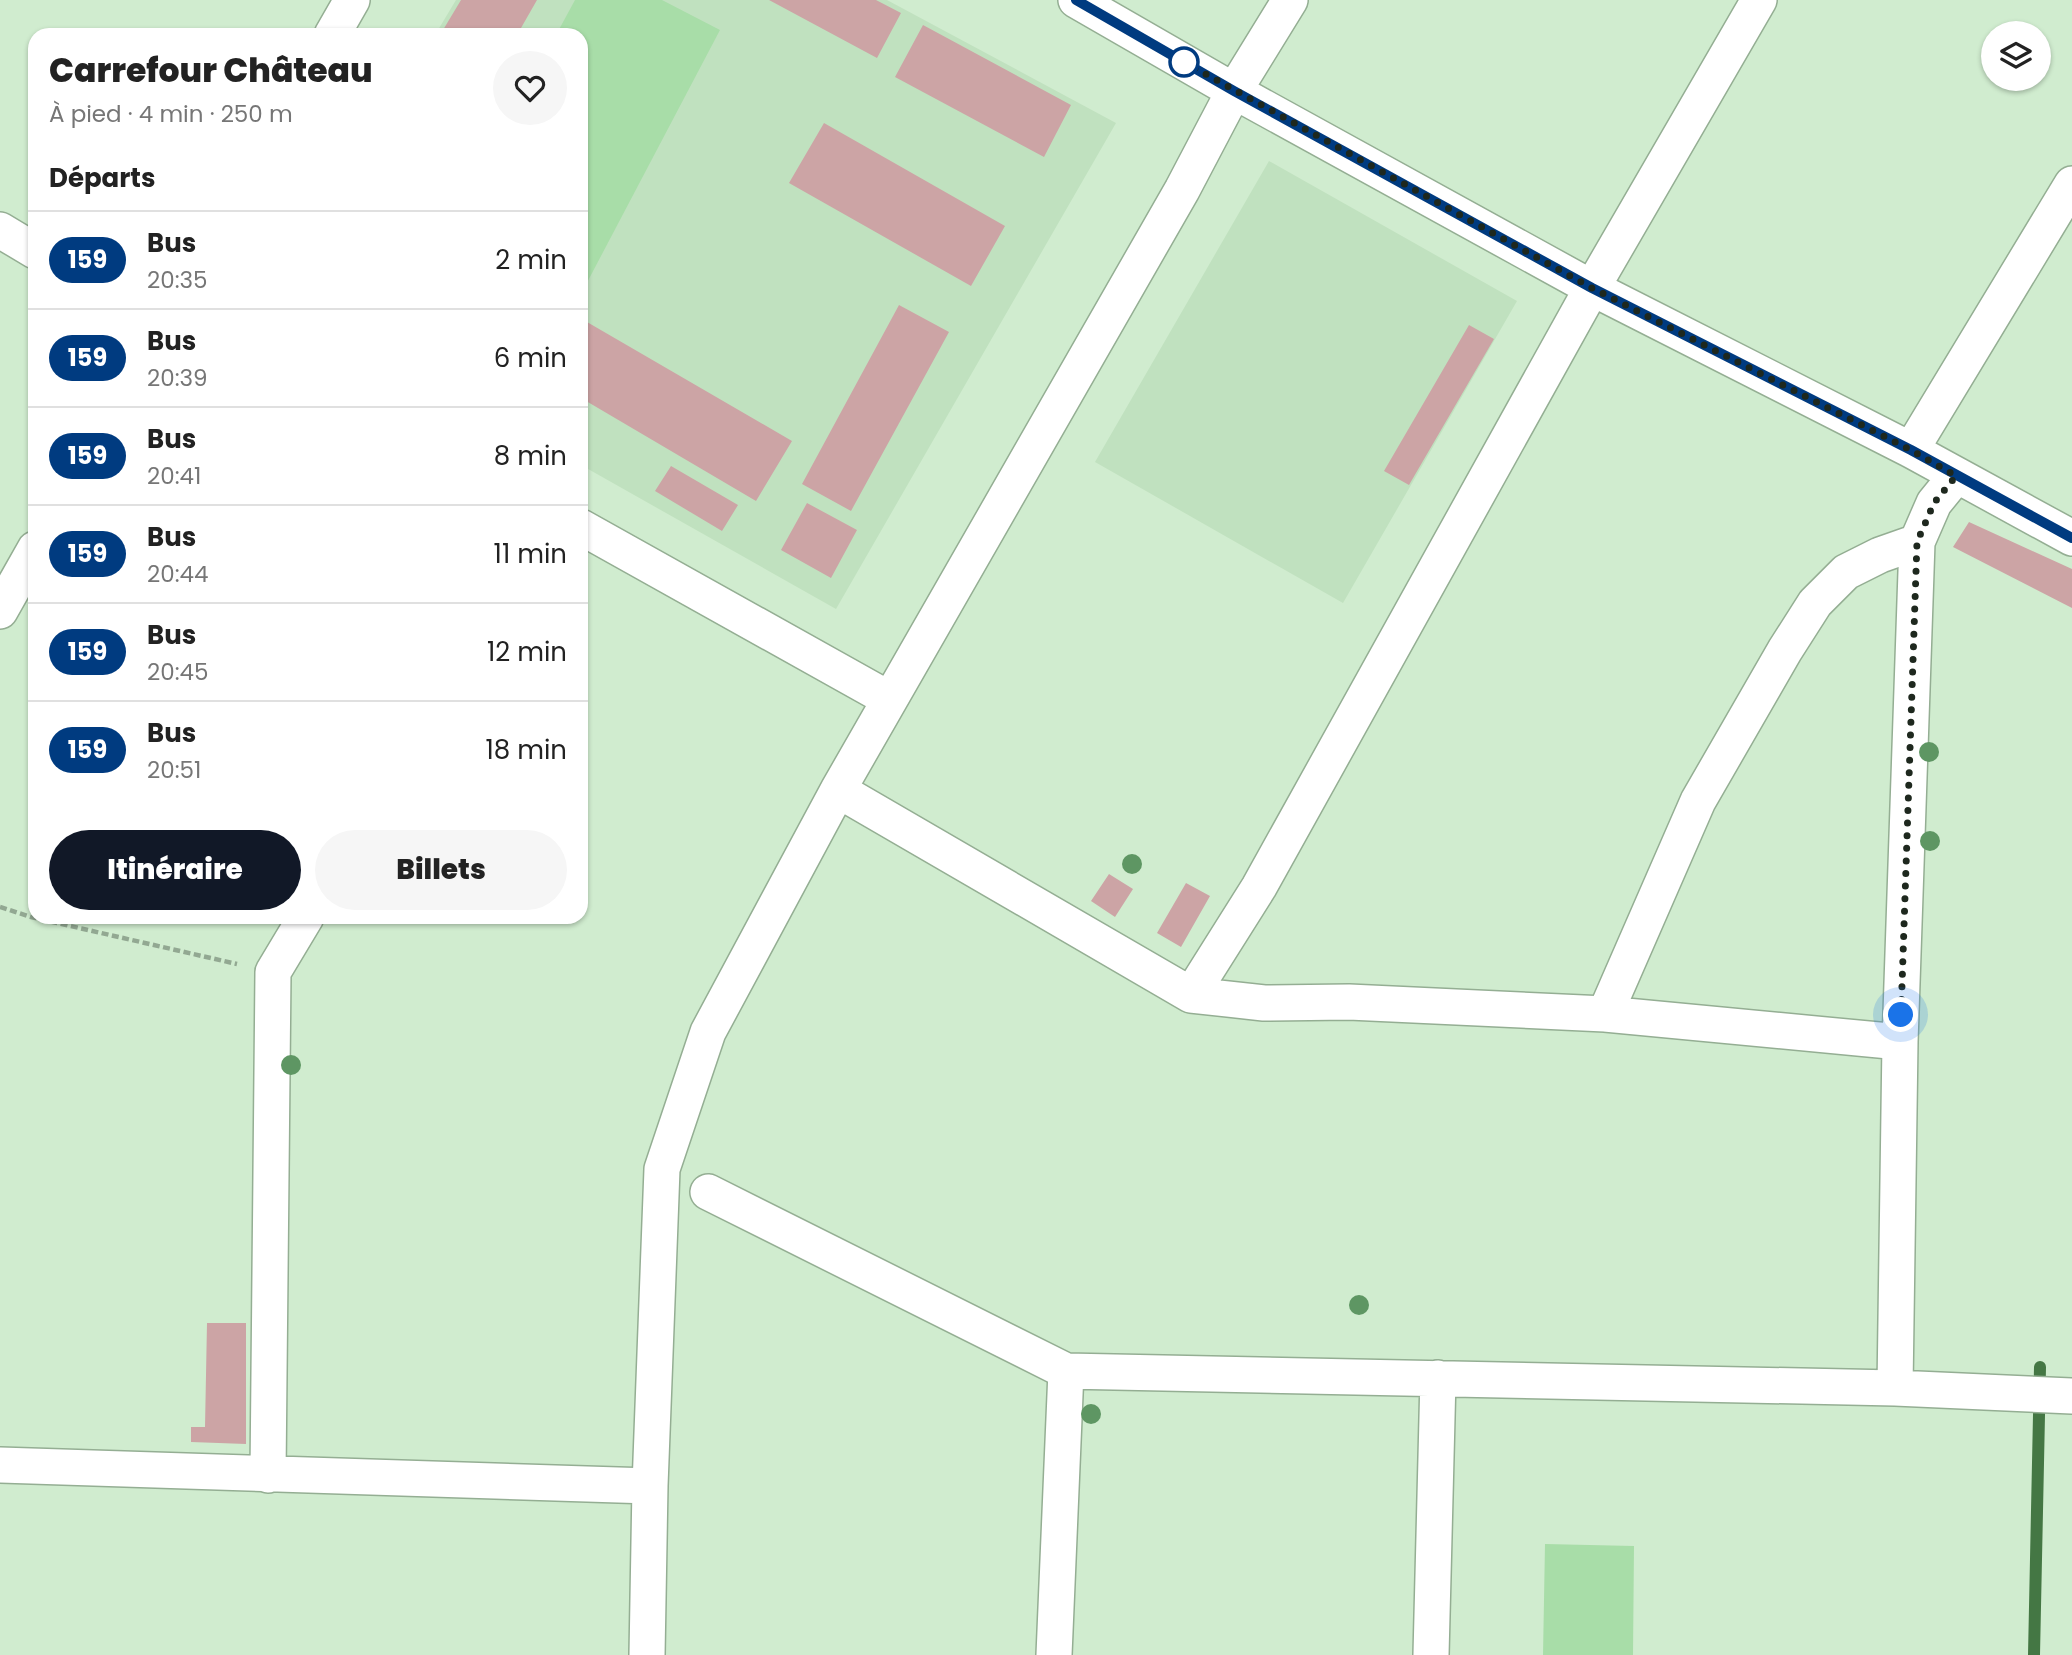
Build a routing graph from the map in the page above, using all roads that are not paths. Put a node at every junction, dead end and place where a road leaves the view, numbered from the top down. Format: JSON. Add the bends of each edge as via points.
{"nodes":[{"id":1,"x":352,"y":0,"type":"edge"},
{"id":2,"x":1076,"y":0,"type":"edge"},
{"id":3,"x":1290,"y":0,"type":"edge"},
{"id":4,"x":1759,"y":0,"type":"edge"},
{"id":5,"x":336,"y":28,"type":"edge"},
{"id":6,"x":1234,"y":91,"type":"junction"},
{"id":7,"x":2072,"y":184,"type":"edge"},
{"id":8,"x":0,"y":230,"type":"edge"},
{"id":9,"x":28,"y":247,"type":"edge"},
{"id":10,"x":1592,"y":288,"type":"junction"},
{"id":11,"x":1911,"y":450,"type":"junction"},
{"id":12,"x":1956,"y":476,"type":"junction"},
{"id":13,"x":588,"y":531,"type":"edge"},
{"id":14,"x":2072,"y":538,"type":"edge"},
{"id":15,"x":1917,"y":542,"type":"junction"},
{"id":16,"x":28,"y":561,"type":"edge"},
{"id":17,"x":0,"y":611,"type":"edge"},
{"id":18,"x":889,"y":699,"type":"junction"},
{"id":19,"x":838,"y":790,"type":"junction"},
{"id":20,"x":302,"y":924,"type":"edge"},
{"id":21,"x":1191,"y":995,"type":"junction"},
{"id":22,"x":1605,"y":1014,"type":"junction"},
{"id":23,"x":1900,"y":1042,"type":"junction"},
{"id":24,"x":708,"y":1192,"type":"dead end"},
{"id":25,"x":1066,"y":1371,"type":"junction"},
{"id":26,"x":1438,"y":1378,"type":"junction"},
{"id":27,"x":1895,"y":1388,"type":"junction"},
{"id":28,"x":2072,"y":1396,"type":"edge"},
{"id":29,"x":0,"y":1465,"type":"edge"},
{"id":30,"x":268,"y":1475,"type":"junction"},
{"id":31,"x":650,"y":1486,"type":"junction"},
{"id":32,"x":647,"y":1655,"type":"edge"},
{"id":33,"x":1054,"y":1655,"type":"edge"},
{"id":34,"x":1431,"y":1655,"type":"edge"}],
"edges":[{"from":1,"to":5,"type":"street"},
{"from":2,"to":6,"type":"street"},
{"from":3,"to":6,"type":"street"},
{"from":4,"to":10,"type":"street"},
{"from":6,"to":10,"type":"street"},
{"from":6,"to":18,"type":"street","via":[[1182,190]]},
{"from":7,"to":11,"type":"street"},
{"from":8,"to":9,"type":"street"},
{"from":10,"to":11,"type":"street"},
{"from":10,"to":21,"type":"street","via":[[1259,887]]},
{"from":11,"to":12,"type":"street"},
{"from":12,"to":14,"type":"street"},
{"from":12,"to":15,"type":"street","via":[[1934,503]]},
{"from":13,"to":18,"type":"street"},
{"from":15,"to":22,"type":"street","via":[[1846,572],[1815,603],[1698,802]]},
{"from":15,"to":23,"type":"street"},
{"from":16,"to":17,"type":"street"},
{"from":18,"to":19,"type":"street"},
{"from":19,"to":21,"type":"street"},
{"from":19,"to":31,"type":"street","via":[[708,1032],[662,1169]]},
{"from":20,"to":30,"type":"street","via":[[273,972]]},
{"from":21,"to":22,"type":"street","via":[[1264,1003],[1349,1002]]},
{"from":22,"to":23,"type":"street"},
{"from":23,"to":27,"type":"street"},
{"from":24,"to":25,"type":"street"},
{"from":25,"to":26,"type":"street"},
{"from":25,"to":33,"type":"street"},
{"from":26,"to":27,"type":"street"},
{"from":26,"to":34,"type":"street"},
{"from":27,"to":28,"type":"street"},
{"from":29,"to":30,"type":"street"},
{"from":30,"to":31,"type":"street"},
{"from":31,"to":32,"type":"street"}]}
